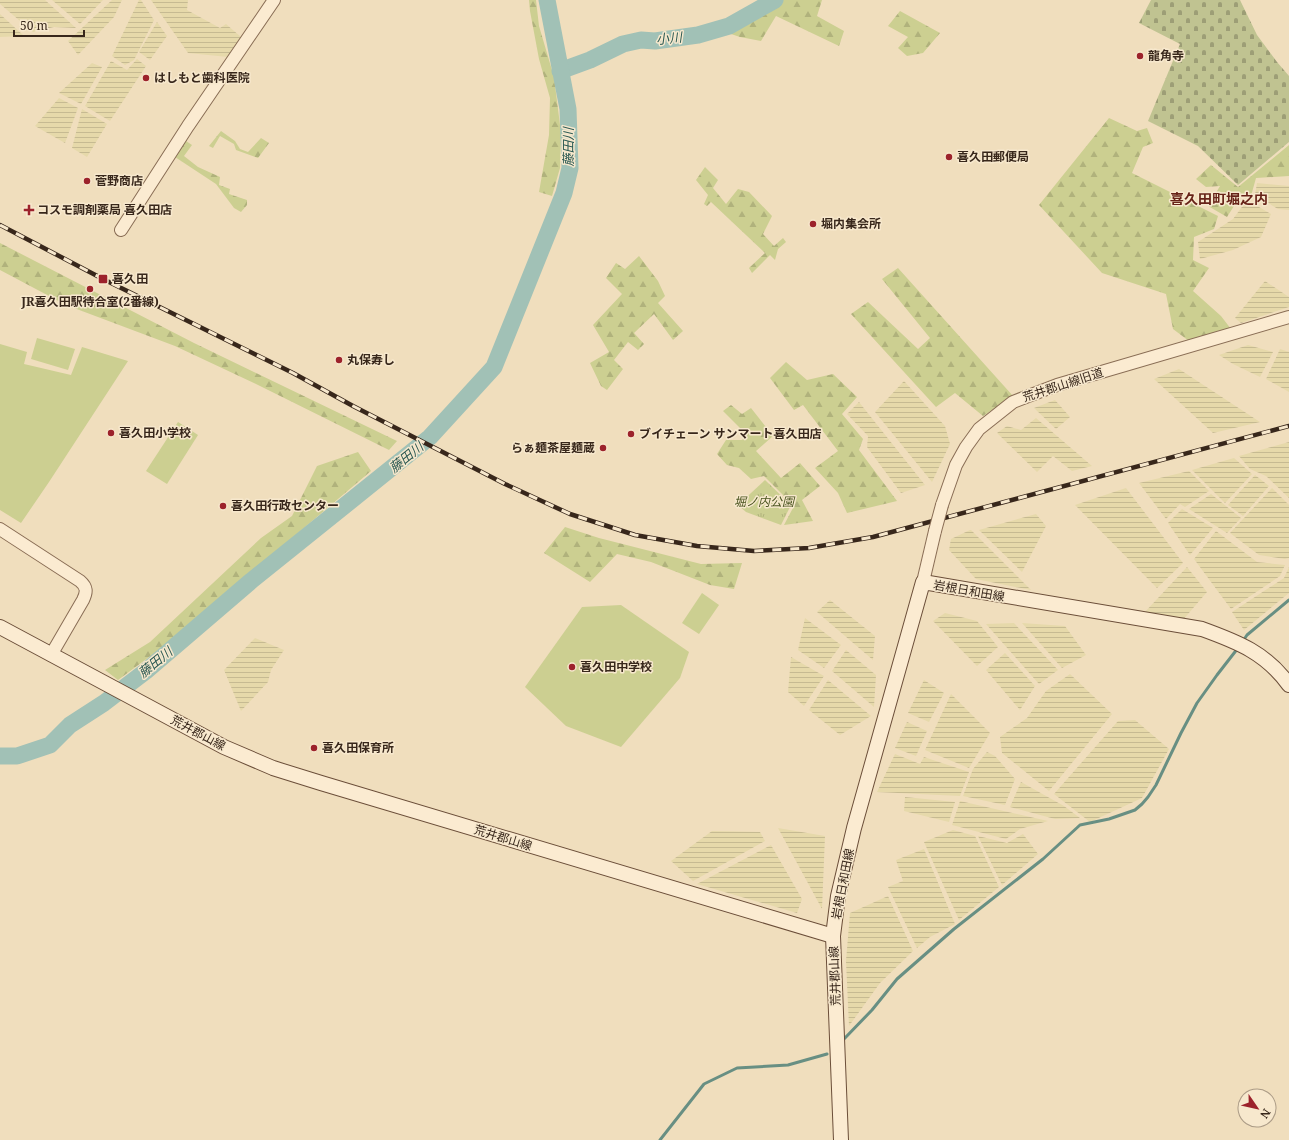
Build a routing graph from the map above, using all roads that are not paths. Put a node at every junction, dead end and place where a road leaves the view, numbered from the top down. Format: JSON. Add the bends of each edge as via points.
{"nodes":[{"id":1,"x":274,"y":0,"type":"edge"},
{"id":2,"x":121,"y":230,"type":"dead end"},
{"id":3,"x":1289,"y":317,"type":"edge"},
{"id":4,"x":0,"y":529,"type":"edge"},
{"id":5,"x":923,"y":582,"type":"junction"},
{"id":6,"x":0,"y":627,"type":"edge"},
{"id":7,"x":51,"y":655,"type":"junction"},
{"id":8,"x":1289,"y":685,"type":"edge"},
{"id":9,"x":833,"y":936,"type":"junction"},
{"id":10,"x":841,"y":1140,"type":"edge"}],
"edges":[{"from":1,"to":2,"type":"street"},
{"from":3,"to":5,"type":"street","name":"荒井郡山線旧道","bridge":true,"via":[[1058,386],[1014,402],[979,429],[956,465],[942,506]]},
{"from":4,"to":7,"type":"street","via":[[80,580],[86,587],[83,600]]},
{"from":5,"to":8,"type":"main road","name":"岩根日和田線","via":[[1202,629],[1237,642],[1257,654],[1277,670]]},
{"from":5,"to":9,"type":"main road","name":"岩根日和田線","via":[[854,828],[838,896]]},
{"from":6,"to":7,"type":"main road","name":"荒井郡山線"},
{"from":7,"to":9,"type":"main road","name":"荒井郡山線","via":[[224,747],[273,768]]},
{"from":9,"to":10,"type":"main road","name":"荒井郡山線"}]}
